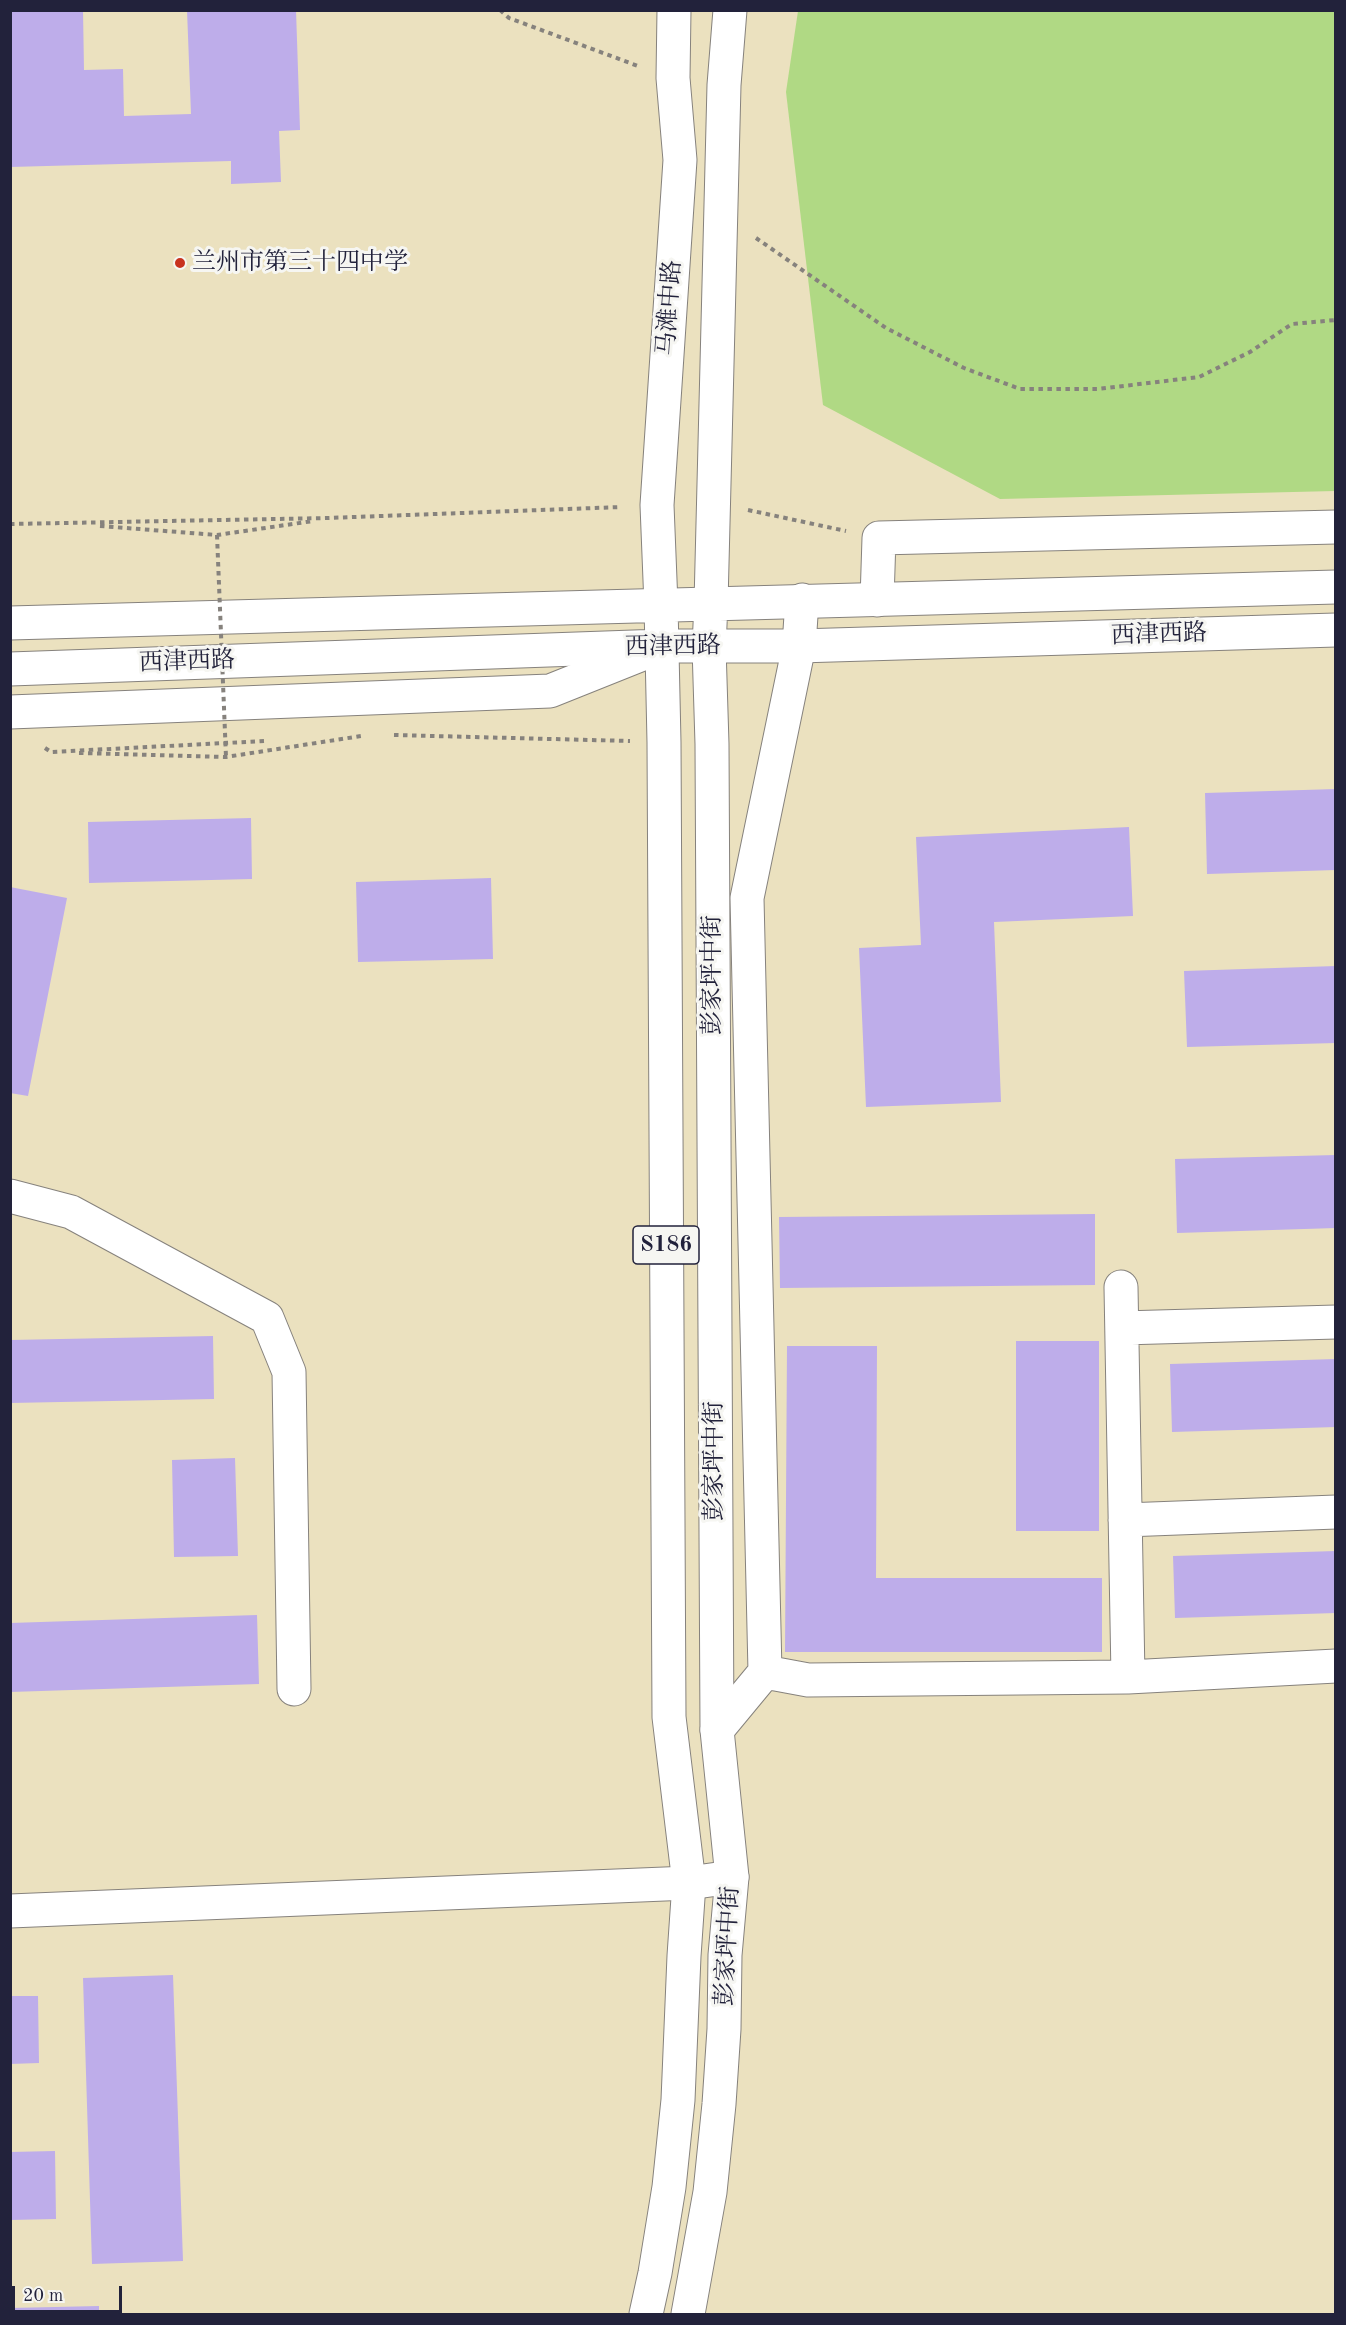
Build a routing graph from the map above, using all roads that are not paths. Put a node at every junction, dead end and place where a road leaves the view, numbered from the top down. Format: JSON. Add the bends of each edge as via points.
{"nodes":[{"id":1,"x":674,"y":10,"type":"edge"},
{"id":2,"x":730,"y":10,"type":"edge"},
{"id":3,"x":1335,"y":526,"type":"edge"},
{"id":4,"x":1335,"y":587,"type":"edge"},
{"id":5,"x":802,"y":600,"type":"junction"},
{"id":6,"x":877,"y":600,"type":"junction"},
{"id":7,"x":711,"y":603,"type":"junction"},
{"id":8,"x":661,"y":605,"type":"junction"},
{"id":9,"x":10,"y":623,"type":"edge"},
{"id":10,"x":1335,"y":630,"type":"edge"},
{"id":11,"x":662,"y":646,"type":"junction"},
{"id":12,"x":800,"y":646,"type":"junction"},
{"id":13,"x":709,"y":647,"type":"junction"},
{"id":14,"x":10,"y":669,"type":"edge"},
{"id":15,"x":10,"y":712,"type":"edge"},
{"id":16,"x":10,"y":1196,"type":"edge"},
{"id":17,"x":1122,"y":1287,"type":"dead end"},
{"id":18,"x":1335,"y":1322,"type":"edge"},
{"id":19,"x":1122,"y":1328,"type":"junction"},
{"id":20,"x":1335,"y":1512,"type":"edge"},
{"id":21,"x":1125,"y":1520,"type":"junction"},
{"id":22,"x":1335,"y":1666,"type":"edge"},
{"id":23,"x":765,"y":1672,"type":"junction"},
{"id":24,"x":1128,"y":1677,"type":"junction"},
{"id":25,"x":294,"y":1689,"type":"dead end"},
{"id":26,"x":717,"y":1730,"type":"junction"},
{"id":27,"x":732,"y":1877,"type":"junction"},
{"id":28,"x":689,"y":1883,"type":"junction"},
{"id":29,"x":10,"y":1911,"type":"edge"},
{"id":30,"x":646,"y":2314,"type":"edge"},
{"id":31,"x":687,"y":2314,"type":"edge"}],
"edges":[{"from":1,"to":8,"type":"main road","name":"马滩中路","via":[[673,78],[680,160],[657,506]]},
{"from":2,"to":7,"type":"main road","name":"马滩中路","via":[[724,85]]},
{"from":3,"to":6,"type":"main road","via":[[879,538]]},
{"from":4,"to":6,"type":"main road","name":"西津西路"},
{"from":5,"to":6,"type":"main road","name":"西津西路"},
{"from":5,"to":7,"type":"main road","name":"西津西路"},
{"from":5,"to":12,"type":"main road"},
{"from":7,"to":8,"type":"main road","name":"西津西路"},
{"from":7,"to":13,"type":"main road","name":"彭家坪中街","number":"S186"},
{"from":8,"to":9,"type":"main road","name":"西津西路"},
{"from":8,"to":11,"type":"main road","name":"彭家坪中街","number":"S186"},
{"from":10,"to":12,"type":"main road","name":"西津西路"},
{"from":11,"to":13,"type":"main road","name":"西津西路"},
{"from":11,"to":14,"type":"main road","name":"西津西路"},
{"from":11,"to":15,"type":"main road","via":[[550,691]]},
{"from":11,"to":28,"type":"main road","name":"彭家坪中街","number":"S186","via":[[669,1717]]},
{"from":12,"to":13,"type":"main road","name":"西津西路"},
{"from":12,"to":23,"type":"main road","via":[[747,898]]},
{"from":13,"to":26,"type":"main road","name":"彭家坪中街","number":"S186"},
{"from":16,"to":25,"type":"main road","via":[[71,1212],[267,1318],[289,1372]]},
{"from":17,"to":19,"type":"main road"},
{"from":18,"to":19,"type":"main road"},
{"from":19,"to":21,"type":"main road"},
{"from":20,"to":21,"type":"main road"},
{"from":21,"to":24,"type":"main road"},
{"from":22,"to":24,"type":"main road"},
{"from":23,"to":24,"type":"main road","via":[[808,1680]]},
{"from":23,"to":26,"type":"main road"},
{"from":26,"to":27,"type":"main road","name":"彭家坪中街","number":"S186"},
{"from":27,"to":28,"type":"main road"},
{"from":27,"to":31,"type":"main road","name":"彭家坪中街","via":[[720,2104],[710,2192]]},
{"from":28,"to":29,"type":"main road"},
{"from":28,"to":30,"type":"main road","name":"彭家坪中街","via":[[678,2100],[669,2187]]}]}
